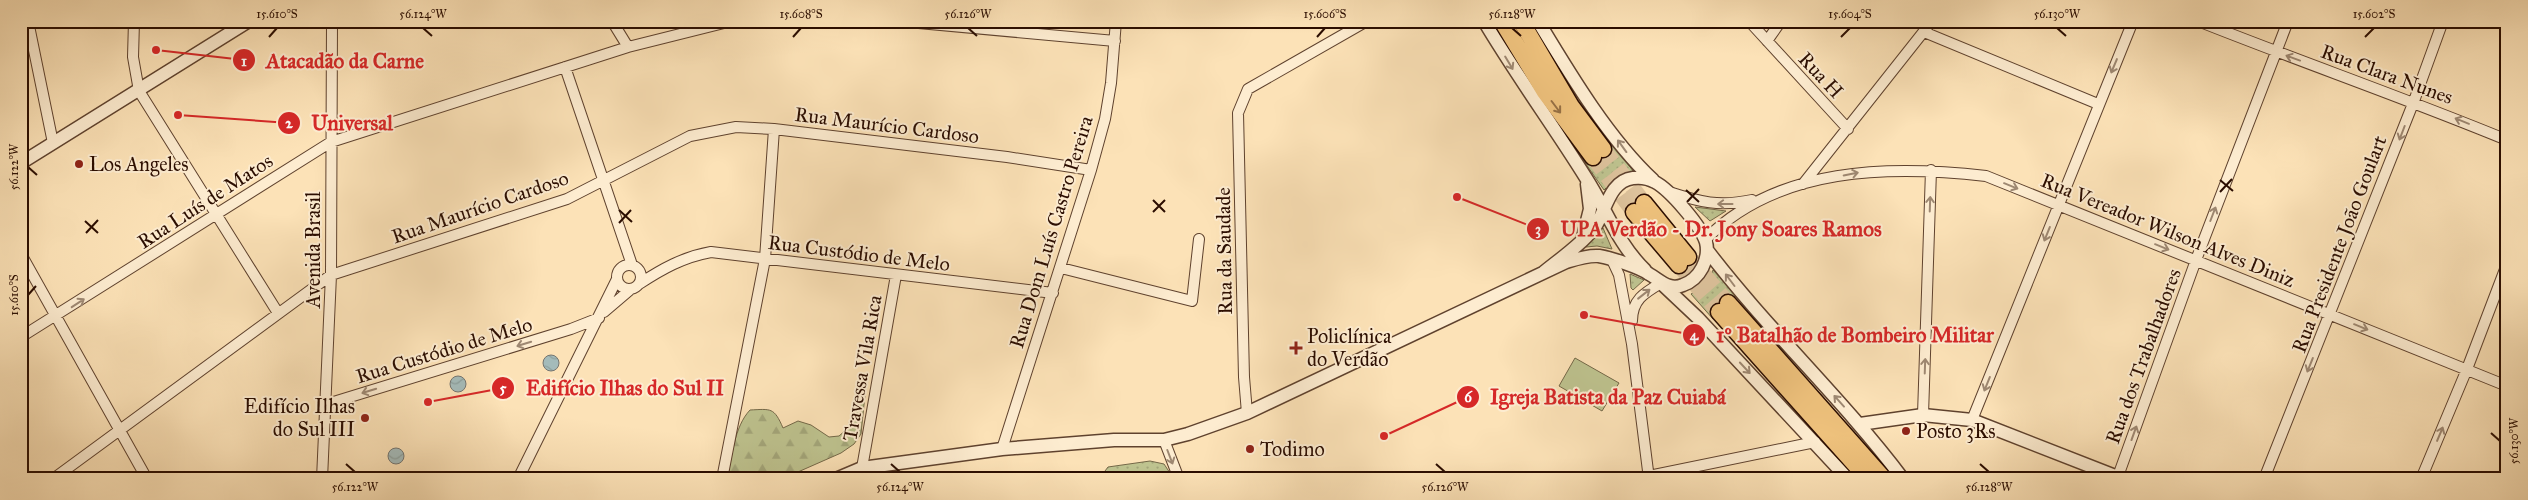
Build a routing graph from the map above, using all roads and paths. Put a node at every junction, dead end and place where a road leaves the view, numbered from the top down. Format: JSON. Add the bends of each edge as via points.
{"nodes":[{"id":1,"x":28,"y":21,"type":"edge"},
{"id":2,"x":134,"y":21,"type":"edge"},
{"id":3,"x":249,"y":21,"type":"edge"},
{"id":4,"x":332,"y":21,"type":"edge"},
{"id":5,"x":612,"y":21,"type":"edge"},
{"id":6,"x":732,"y":21,"type":"edge"},
{"id":7,"x":897,"y":21,"type":"edge"},
{"id":8,"x":1116,"y":21,"type":"edge"},
{"id":9,"x":1367,"y":21,"type":"edge"},
{"id":10,"x":1484,"y":21,"type":"edge"},
{"id":11,"x":1502,"y":21,"type":"edge"},
{"id":12,"x":1520,"y":21,"type":"edge"},
{"id":13,"x":1538,"y":21,"type":"edge"},
{"id":14,"x":1749,"y":21,"type":"edge"},
{"id":15,"x":1781,"y":21,"type":"edge"},
{"id":16,"x":1932,"y":21,"type":"edge"},
{"id":17,"x":2133,"y":21,"type":"edge"},
{"id":18,"x":2198,"y":21,"type":"edge"},
{"id":19,"x":2288,"y":21,"type":"edge"},
{"id":20,"x":2443,"y":21,"type":"edge"},
{"id":21,"x":1924,"y":32,"type":"junction"},
{"id":22,"x":1115,"y":41,"type":"junction"},
{"id":23,"x":1767,"y":41,"type":"junction"},
{"id":24,"x":628,"y":47,"type":"junction"},
{"id":25,"x":2275,"y":52,"type":"junction"},
{"id":26,"x":565,"y":67,"type":"junction"},
{"id":27,"x":139,"y":92,"type":"junction"},
{"id":28,"x":2414,"y":101,"type":"junction"},
{"id":29,"x":2098,"y":104,"type":"junction"},
{"id":30,"x":774,"y":129,"type":"junction"},
{"id":31,"x":1848,"y":129,"type":"junction"},
{"id":32,"x":2507,"y":140,"type":"edge"},
{"id":33,"x":331,"y":142,"type":"junction"},
{"id":34,"x":53,"y":143,"type":"junction"},
{"id":35,"x":21,"y":163,"type":"edge"},
{"id":36,"x":1092,"y":170,"type":"junction"},
{"id":37,"x":1931,"y":170,"type":"junction"},
{"id":38,"x":1585,"y":176,"type":"junction"},
{"id":39,"x":604,"y":180,"type":"junction"},
{"id":40,"x":1655,"y":182,"type":"junction"},
{"id":41,"x":1803,"y":184,"type":"junction"},
{"id":42,"x":1668,"y":192,"type":"junction"},
{"id":43,"x":1773,"y":195,"type":"junction"},
{"id":44,"x":2059,"y":206,"type":"junction"},
{"id":45,"x":1605,"y":208,"type":"junction"},
{"id":46,"x":1639,"y":208,"type":"tunnel mouth"},
{"id":47,"x":216,"y":214,"type":"junction"},
{"id":48,"x":1199,"y":239,"type":"dead end"},
{"id":49,"x":1582,"y":241,"type":"junction"},
{"id":50,"x":1706,"y":245,"type":"junction"},
{"id":51,"x":626,"y":246,"type":"junction"},
{"id":52,"x":21,"y":254,"type":"edge"},
{"id":53,"x":765,"y":259,"type":"junction"},
{"id":54,"x":1612,"y":260,"type":"junction"},
{"id":55,"x":2196,"y":260,"type":"junction"},
{"id":56,"x":1684,"y":261,"type":"tunnel mouth"},
{"id":57,"x":2507,"y":264,"type":"edge"},
{"id":58,"x":664,"y":267,"type":"junction"},
{"id":59,"x":636,"y":268,"type":"junction"},
{"id":60,"x":1060,"y":268,"type":"junction"},
{"id":61,"x":1544,"y":272,"type":"junction"},
{"id":62,"x":1649,"y":273,"type":"junction"},
{"id":63,"x":331,"y":275,"type":"junction"},
{"id":64,"x":618,"y":275,"type":"junction"},
{"id":65,"x":896,"y":275,"type":"junction"},
{"id":66,"x":1661,"y":283,"type":"junction"},
{"id":67,"x":635,"y":287,"type":"junction"},
{"id":68,"x":1053,"y":293,"type":"junction"},
{"id":69,"x":278,"y":313,"type":"junction"},
{"id":70,"x":2331,"y":315,"type":"junction"},
{"id":71,"x":600,"y":316,"type":"junction"},
{"id":72,"x":56,"y":317,"type":"junction"},
{"id":73,"x":571,"y":329,"type":"junction"},
{"id":74,"x":590,"y":336,"type":"junction"},
{"id":75,"x":21,"y":337,"type":"edge"},
{"id":76,"x":1632,"y":344,"type":"junction"},
{"id":77,"x":2467,"y":369,"type":"junction"},
{"id":78,"x":2507,"y":386,"type":"edge"},
{"id":79,"x":327,"y":404,"type":"junction"},
{"id":80,"x":1247,"y":413,"type":"junction"},
{"id":81,"x":1923,"y":415,"type":"junction"},
{"id":82,"x":1972,"y":420,"type":"junction"},
{"id":83,"x":1883,"y":421,"type":"junction"},
{"id":84,"x":1860,"y":424,"type":"junction"},
{"id":85,"x":120,"y":430,"type":"junction"},
{"id":86,"x":1164,"y":440,"type":"junction"},
{"id":87,"x":1873,"y":440,"type":"junction"},
{"id":88,"x":1815,"y":442,"type":"junction"},
{"id":89,"x":1002,"y":449,"type":"junction"},
{"id":90,"x":862,"y":468,"type":"junction"},
{"id":91,"x":1649,"y":477,"type":"edge"},
{"id":92,"x":516,"y":478,"type":"edge"},
{"id":93,"x":2120,"y":478,"type":"edge"},
{"id":94,"x":53,"y":479,"type":"edge"},
{"id":95,"x":147,"y":479,"type":"edge"},
{"id":96,"x":322,"y":479,"type":"edge"},
{"id":97,"x":722,"y":479,"type":"edge"},
{"id":98,"x":836,"y":479,"type":"edge"},
{"id":99,"x":1179,"y":479,"type":"edge"},
{"id":100,"x":1848,"y":479,"type":"edge"},
{"id":101,"x":1868,"y":479,"type":"edge"},
{"id":102,"x":1884,"y":479,"type":"edge"},
{"id":103,"x":1903,"y":479,"type":"edge"},
{"id":104,"x":2264,"y":479,"type":"edge"},
{"id":105,"x":2421,"y":479,"type":"edge"}],
"edges":[{"from":1,"to":34,"type":"street"},
{"from":2,"to":27,"type":"street","via":[[132,57]]},
{"from":3,"to":27,"type":"street"},
{"from":4,"to":33,"type":"street","name":"Avenida Brasil"},
{"from":5,"to":24,"type":"street"},
{"from":6,"to":24,"type":"street","name":"Rua Luís de Matos"},
{"from":7,"to":22,"type":"street"},
{"from":8,"to":22,"type":"street","name":"Rua Dom Luís Castro Pereira"},
{"from":9,"to":80,"type":"street","name":"Rua da Saudade","via":[[1248,90],[1238,113]]},
{"from":10,"to":38,"type":"street","one_way":true},
{"from":11,"to":12,"type":"highway","one_way":true,"via":[[1544,92],[1598,153]]},
{"from":40,"to":13,"type":"street","one_way":true,"via":[[1627,153],[1582,91]]},
{"from":14,"to":23,"type":"street","name":"Rua H"},
{"from":15,"to":23,"type":"street"},
{"from":16,"to":21,"type":"street"},
{"from":17,"to":29,"type":"street","one_way":true},
{"from":18,"to":25,"type":"street","name":"Rua Clara Nunes"},
{"from":19,"to":25,"type":"street","name":"Rua dos Trabalhadores"},
{"from":20,"to":28,"type":"street","name":"Rua Presidente João Goulart"},
{"from":21,"to":29,"type":"street"},
{"from":21,"to":31,"type":"street"},
{"from":22,"to":36,"type":"street","name":"Rua Dom Luís Castro Pereira","via":[[1106,110]]},
{"from":23,"to":31,"type":"street","name":"Rua H"},
{"from":24,"to":26,"type":"street","name":"Rua Luís de Matos"},
{"from":28,"to":25,"type":"street","name":"Rua Clara Nunes","one_way":true},
{"from":55,"to":25,"type":"street","name":"Rua dos Trabalhadores","one_way":true},
{"from":26,"to":33,"type":"street","name":"Rua Luís de Matos"},
{"from":26,"to":39,"type":"street"},
{"from":27,"to":34,"type":"street"},
{"from":27,"to":47,"type":"street"},
{"from":32,"to":28,"type":"street","name":"Rua Clara Nunes","one_way":true},
{"from":28,"to":70,"type":"street","name":"Rua Presidente João Goulart","one_way":true},
{"from":29,"to":44,"type":"street"},
{"from":30,"to":36,"type":"street","name":"Rua Maurício Cardoso"},
{"from":30,"to":39,"type":"street","name":"Rua Maurício Cardoso","via":[[736,127],[690,136]]},
{"from":30,"to":53,"type":"street"},
{"from":31,"to":41,"type":"street"},
{"from":33,"to":47,"type":"street","name":"Rua Luís de Matos"},
{"from":33,"to":63,"type":"street","name":"Avenida Brasil"},
{"from":34,"to":35,"type":"street"},
{"from":36,"to":60,"type":"street","name":"Rua Dom Luís Castro Pereira"},
{"from":41,"to":37,"type":"street","name":"Rua Vereador Wilson Alves Diniz","one_way":true,"via":[[1859,172]]},
{"from":37,"to":44,"type":"street","name":"Rua Vereador Wilson Alves Diniz","one_way":true,"via":[[1986,176]]},
{"from":81,"to":37,"type":"street","one_way":true},
{"from":38,"to":45,"type":"street"},
{"from":38,"to":49,"type":"street","via":[[1590,208]]},
{"from":39,"to":51,"type":"street"},
{"from":39,"to":63,"type":"street","name":"Rua Maurício Cardoso","via":[[567,199]]},
{"from":40,"to":42,"type":"street"},
{"from":40,"to":45,"type":"street","via":[[1639,177],[1623,182],[1613,191]]},
{"from":41,"to":43,"type":"street","name":"Rua Vereador Wilson Alves Diniz"},
{"from":43,"to":42,"type":"street","one_way":true,"via":[[1730,204],[1702,203]]},
{"from":42,"to":50,"type":"street","via":[[1692,220]]},
{"from":43,"to":50,"type":"street","via":[[1732,215]]},
{"from":44,"to":55,"type":"street","name":"Rua Vereador Wilson Alves Diniz","one_way":true},
{"from":44,"to":82,"type":"street","one_way":true},
{"from":45,"to":49,"type":"street","via":[[1596,226]]},
{"from":45,"to":62,"type":"street","via":[[1621,241]]},
{"from":46,"to":56,"type":"highway"},
{"from":47,"to":69,"type":"street"},
{"from":72,"to":47,"type":"street","name":"Rua Luís de Matos","one_way":true},
{"from":48,"to":60,"type":"street","via":[[1192,301]]},
{"from":49,"to":61,"type":"street"},
{"from":50,"to":66,"type":"street","via":[[1704,264],[1689,282],[1678,287]]},
{"from":84,"to":50,"type":"street","one_way":true,"via":[[1736,288]]},
{"from":51,"to":59,"type":"street"},
{"from":51,"to":64,"type":"street"},
{"from":52,"to":72,"type":"street"},
{"from":53,"to":58,"type":"street","name":"Rua Custódio de Melo","via":[[711,252]]},
{"from":53,"to":65,"type":"street","name":"Rua Custódio de Melo"},
{"from":53,"to":97,"type":"street"},
{"from":54,"to":61,"type":"street","via":[[1584,257]]},
{"from":54,"to":62,"type":"street"},
{"from":54,"to":76,"type":"street","via":[[1619,275]]},
{"from":55,"to":70,"type":"street","name":"Rua Vereador Wilson Alves Diniz"},
{"from":93,"to":55,"type":"street","name":"Rua dos Trabalhadores","one_way":true},
{"from":57,"to":77,"type":"street"},
{"from":58,"to":59,"type":"street","name":"Rua Custódio de Melo"},
{"from":58,"to":67,"type":"street","name":"Rua Custódio de Melo"},
{"from":59,"to":64,"type":"street","via":[[623,267]]},
{"from":59,"to":67,"type":"street","via":[[641,275]]},
{"from":60,"to":68,"type":"street","name":"Rua Dom Luís Castro Pereira"},
{"from":61,"to":80,"type":"street"},
{"from":62,"to":66,"type":"street"},
{"from":63,"to":69,"type":"street","name":"Rua Maurício Cardoso"},
{"from":63,"to":79,"type":"street","name":"Avenida Brasil"},
{"from":64,"to":67,"type":"street","via":[[622,287]]},
{"from":64,"to":71,"type":"street"},
{"from":65,"to":68,"type":"street","name":"Rua Custódio de Melo"},
{"from":65,"to":90,"type":"street","name":"Travessa Vila Rica"},
{"from":76,"to":66,"type":"street","one_way":true,"via":[[1635,302]]},
{"from":66,"to":88,"type":"street","one_way":true},
{"from":67,"to":71,"type":"street","name":"Rua Custódio de Melo"},
{"from":68,"to":89,"type":"street","name":"Rua Dom Luís Castro Pereira"},
{"from":69,"to":85,"type":"street","name":"Rua Maurício Cardoso"},
{"from":70,"to":77,"type":"street","name":"Rua Vereador Wilson Alves Diniz","one_way":true},
{"from":70,"to":104,"type":"street","name":"Rua Presidente João Goulart","one_way":true},
{"from":71,"to":73,"type":"street","name":"Rua Custódio de Melo"},
{"from":71,"to":74,"type":"street"},
{"from":72,"to":75,"type":"street","name":"Rua Luís de Matos"},
{"from":72,"to":85,"type":"street"},
{"from":73,"to":74,"type":"street"},
{"from":73,"to":79,"type":"street","name":"Rua Custódio de Melo","one_way":true},
{"from":74,"to":92,"type":"street"},
{"from":76,"to":91,"type":"street"},
{"from":77,"to":78,"type":"street","name":"Rua Vereador Wilson Alves Diniz"},
{"from":105,"to":77,"type":"street","one_way":true},
{"from":79,"to":96,"type":"street","name":"Avenida Brasil"},
{"from":80,"to":86,"type":"street"},
{"from":81,"to":82,"type":"street"},
{"from":81,"to":83,"type":"street"},
{"from":82,"to":93,"type":"street"},
{"from":83,"to":84,"type":"street"},
{"from":83,"to":87,"type":"street"},
{"from":84,"to":87,"type":"street"},
{"from":85,"to":94,"type":"street","name":"Rua Maurício Cardoso"},
{"from":85,"to":95,"type":"street"},
{"from":86,"to":89,"type":"street","via":[[1114,440]]},
{"from":86,"to":99,"type":"street","one_way":true},
{"from":87,"to":103,"type":"street"},
{"from":88,"to":91,"type":"street"},
{"from":88,"to":100,"type":"street"},
{"from":89,"to":90,"type":"street"},
{"from":90,"to":98,"type":"street"},
{"from":101,"to":102,"type":"highway","via":[[1724,308]]}]}
